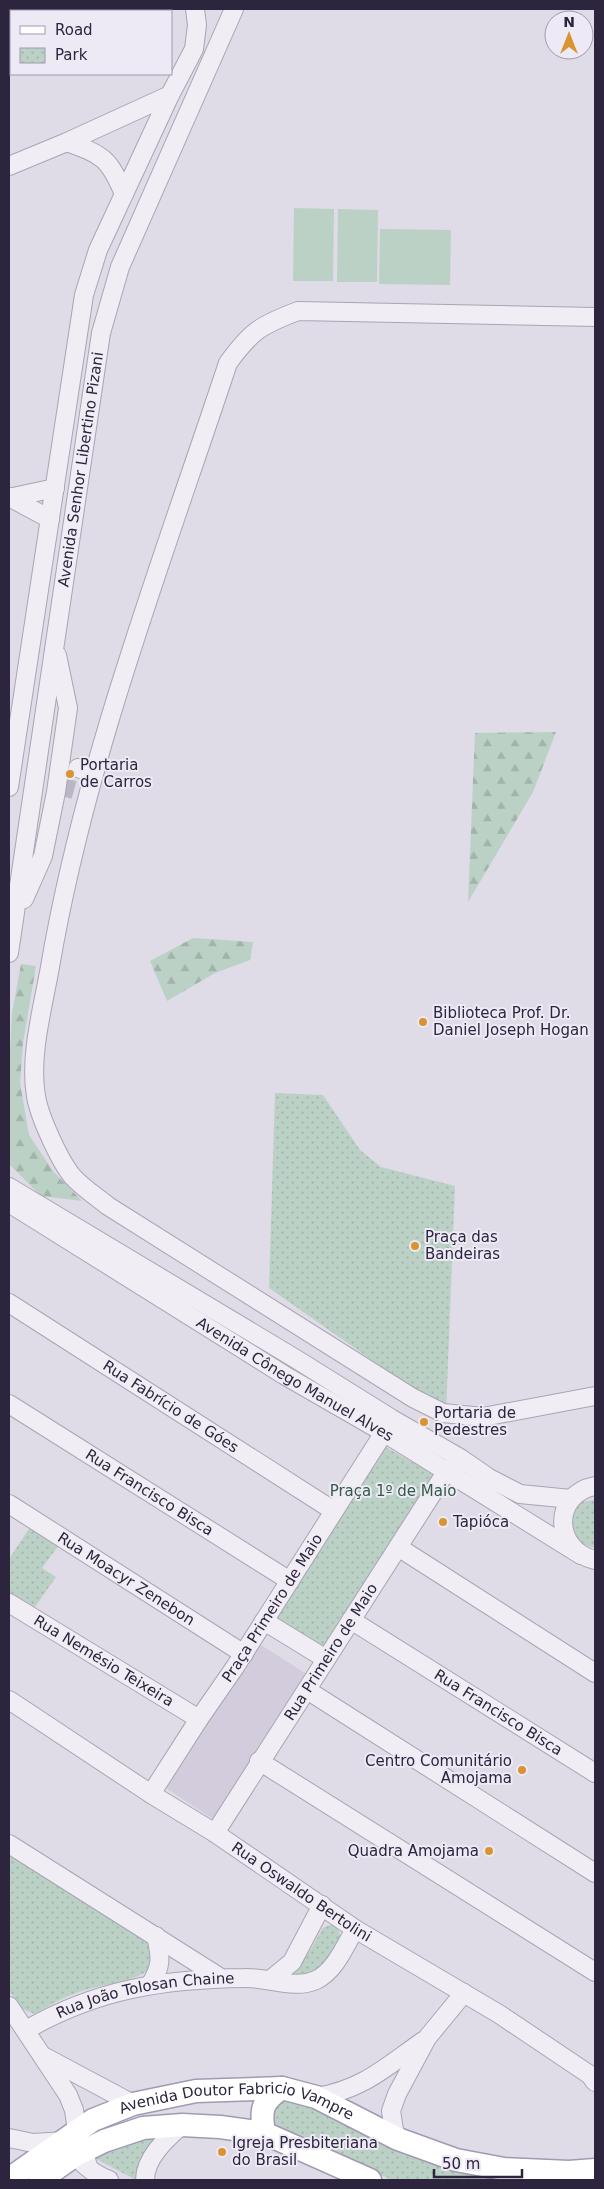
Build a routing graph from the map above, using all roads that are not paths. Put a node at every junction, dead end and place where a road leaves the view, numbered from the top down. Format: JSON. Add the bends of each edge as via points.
{"nodes":[{"id":1,"x":195,"y":9,"type":"edge"},
{"id":2,"x":234,"y":9,"type":"edge"},
{"id":3,"x":170,"y":95,"type":"junction"},
{"id":4,"x":67,"y":142,"type":"junction"},
{"id":5,"x":9,"y":166,"type":"edge"},
{"id":6,"x":124,"y":194,"type":"junction"},
{"id":7,"x":595,"y":317,"type":"edge"},
{"id":8,"x":54,"y":488,"type":"junction"},
{"id":9,"x":11,"y":497,"type":"edge"},
{"id":10,"x":50,"y":519,"type":"junction"},
{"id":11,"x":54,"y":642,"type":"junction"},
{"id":12,"x":11,"y":761,"type":"edge"},
{"id":13,"x":74,"y":767,"type":"junction"},
{"id":14,"x":9,"y":787,"type":"edge"},
{"id":15,"x":70,"y":789,"type":"junction"},
{"id":16,"x":14,"y":922,"type":"junction"},
{"id":17,"x":9,"y":953,"type":"edge"},
{"id":18,"x":9,"y":1187,"type":"edge"},
{"id":19,"x":10,"y":1208,"type":"edge"},
{"id":20,"x":9,"y":1303,"type":"edge"},
{"id":21,"x":595,"y":1396,"type":"edge"},
{"id":22,"x":9,"y":1404,"type":"edge"},
{"id":23,"x":388,"y":1426,"type":"junction"},
{"id":24,"x":446,"y":1472,"type":"junction"},
{"id":25,"x":489,"y":1478,"type":"junction"},
{"id":26,"x":595,"y":1486,"type":"edge"},
{"id":27,"x":571,"y":1499,"type":"junction"},
{"id":28,"x":9,"y":1504,"type":"edge"},
{"id":29,"x":334,"y":1511,"type":"junction"},
{"id":30,"x":398,"y":1547,"type":"junction"},
{"id":31,"x":591,"y":1559,"type":"edge"},
{"id":32,"x":290,"y":1581,"type":"junction"},
{"id":33,"x":9,"y":1603,"type":"edge"},
{"id":34,"x":351,"y":1620,"type":"junction"},
{"id":35,"x":264,"y":1621,"type":"junction"},
{"id":36,"x":244,"y":1654,"type":"junction"},
{"id":37,"x":326,"y":1659,"type":"junction"},
{"id":38,"x":595,"y":1673,"type":"edge"},
{"id":39,"x":307,"y":1690,"type":"junction"},
{"id":40,"x":9,"y":1700,"type":"edge"},
{"id":41,"x":199,"y":1719,"type":"junction"},
{"id":42,"x":260,"y":1761,"type":"junction"},
{"id":43,"x":595,"y":1773,"type":"edge"},
{"id":44,"x":151,"y":1794,"type":"junction"},
{"id":45,"x":215,"y":1832,"type":"junction"},
{"id":46,"x":9,"y":1844,"type":"edge"},
{"id":47,"x":595,"y":1873,"type":"edge"},
{"id":48,"x":322,"y":1905,"type":"junction"},
{"id":49,"x":356,"y":1930,"type":"junction"},
{"id":50,"x":156,"y":1936,"type":"junction"},
{"id":51,"x":595,"y":1972,"type":"edge"},
{"id":52,"x":221,"y":1978,"type":"junction"},
{"id":53,"x":270,"y":1980,"type":"junction"},
{"id":54,"x":150,"y":1985,"type":"junction"},
{"id":55,"x":464,"y":1993,"type":"junction"},
{"id":56,"x":9,"y":2006,"type":"edge"},
{"id":57,"x":26,"y":2030,"type":"junction"},
{"id":58,"x":427,"y":2038,"type":"junction"},
{"id":59,"x":43,"y":2056,"type":"junction"},
{"id":60,"x":593,"y":2078,"type":"edge"},
{"id":61,"x":282,"y":2088,"type":"junction"},
{"id":62,"x":316,"y":2097,"type":"junction"},
{"id":63,"x":133,"y":2104,"type":"junction"},
{"id":64,"x":182,"y":2125,"type":"junction"},
{"id":65,"x":264,"y":2133,"type":"junction"},
{"id":66,"x":9,"y":2138,"type":"edge"},
{"id":67,"x":398,"y":2139,"type":"junction"},
{"id":68,"x":86,"y":2160,"type":"edge"},
{"id":69,"x":595,"y":2170,"type":"edge"},
{"id":70,"x":565,"y":2176,"type":"edge"},
{"id":71,"x":9,"y":2179,"type":"edge"},
{"id":72,"x":40,"y":2180,"type":"edge"},
{"id":73,"x":145,"y":2180,"type":"edge"},
{"id":74,"x":370,"y":2180,"type":"edge"}],
"edges":[{"from":1,"to":3,"type":"street","name":"Avenida Senhor Libertino Pizani","via":[[194,49]]},
{"from":2,"to":11,"type":"street","name":"Avenida Senhor Libertino Pizani","via":[[120,266],[101,333]]},
{"from":3,"to":4,"type":"street"},
{"from":3,"to":6,"type":"street","name":"Avenida Senhor Libertino Pizani"},
{"from":4,"to":5,"type":"street"},
{"from":4,"to":6,"type":"street","via":[[104,158],[114,170]]},
{"from":6,"to":8,"type":"street","name":"Avenida Senhor Libertino Pizani","via":[[98,250],[84,295]]},
{"from":7,"to":13,"type":"street","via":[[298,311],[269,322],[245,339],[228,364]]},
{"from":8,"to":9,"type":"street"},
{"from":8,"to":10,"type":"street","name":"Avenida Senhor Libertino Pizani"},
{"from":9,"to":10,"type":"street"},
{"from":10,"to":12,"type":"street","name":"Avenida Senhor Libertino Pizani"},
{"from":11,"to":13,"type":"street","via":[[68,708]]},
{"from":11,"to":16,"type":"street","name":"Avenida Senhor Libertino Pizani"},
{"from":12,"to":14,"type":"street","name":"Avenida Senhor Libertino Pizani"},
{"from":13,"to":15,"type":"street"},
{"from":13,"to":15,"type":"street"},
{"from":15,"to":16,"type":"street"},
{"from":15,"to":21,"type":"street","via":[[73,850],[35,1055],[36,1096],[50,1138],[72,1176],[108,1206],[412,1398],[443,1413],[483,1417]]},
{"from":16,"to":17,"type":"street","name":"Avenida Senhor Libertino Pizani"},
{"from":18,"to":23,"type":"street","name":"Avenida Cônego Manuel Alves","via":[[296,1359]]},
{"from":19,"to":23,"type":"street","name":"Avenida Cônego Manuel Alves","via":[[284,1376]]},
{"from":20,"to":29,"type":"street","name":"Rua Fabrício de Góes"},
{"from":22,"to":32,"type":"street","name":"Rua Francisco Bisca"},
{"from":23,"to":24,"type":"street","name":"Avenida Cônego Manuel Alves"},
{"from":23,"to":25,"type":"street","name":"Avenida Cônego Manuel Alves","via":[[460,1458]]},
{"from":23,"to":29,"type":"street","name":"Praça Primeiro de Maio"},
{"from":24,"to":25,"type":"street","via":[[458,1467]]},
{"from":24,"to":30,"type":"street","name":"Rua Primeiro de Maio"},
{"from":24,"to":31,"type":"street","name":"Avenida Cônego Manuel Alves"},
{"from":25,"to":27,"type":"street","name":"Avenida Cônego Manuel Alves","via":[[520,1494]]},
{"from":26,"to":27,"type":"street"},
{"from":27,"to":31,"type":"street","via":[[565,1510],[564,1530],[572,1547]]},
{"from":28,"to":36,"type":"street","name":"Rua Moacyr Zenebon"},
{"from":29,"to":32,"type":"street","name":"Praça Primeiro de Maio"},
{"from":30,"to":34,"type":"street","name":"Rua Primeiro de Maio"},
{"from":30,"to":38,"type":"street"},
{"from":32,"to":35,"type":"street","name":"Praça Primeiro de Maio"},
{"from":33,"to":41,"type":"street","name":"Rua Nemésio Teixeira"},
{"from":34,"to":37,"type":"street","name":"Rua Primeiro de Maio"},
{"from":34,"to":43,"type":"street","name":"Rua Francisco Bisca"},
{"from":35,"to":36,"type":"street","name":"Praça Primeiro de Maio"},
{"from":35,"to":37,"type":"street"},
{"from":36,"to":41,"type":"street","name":"Praça Primeiro de Maio"},
{"from":37,"to":39,"type":"street","name":"Rua Primeiro de Maio"},
{"from":39,"to":42,"type":"street","name":"Rua Primeiro de Maio"},
{"from":39,"to":47,"type":"street"},
{"from":40,"to":44,"type":"street","name":"Rua Oswaldo Bertolini"},
{"from":41,"to":44,"type":"street","name":"Praça Primeiro de Maio"},
{"from":42,"to":45,"type":"street","name":"Rua Primeiro de Maio"},
{"from":42,"to":51,"type":"street"},
{"from":44,"to":45,"type":"street","name":"Rua Oswaldo Bertolini"},
{"from":45,"to":48,"type":"street","name":"Rua Oswaldo Bertolini"},
{"from":46,"to":50,"type":"street"},
{"from":48,"to":49,"type":"street","name":"Rua Oswaldo Bertolini"},
{"from":48,"to":53,"type":"street","via":[[292,1962]]},
{"from":49,"to":53,"type":"street","name":"Rua João Tolosan Chaine","via":[[330,1970],[316,1980],[299,1984]]},
{"from":49,"to":55,"type":"street","name":"Rua Oswaldo Bertolini"},
{"from":50,"to":52,"type":"street"},
{"from":50,"to":54,"type":"street","via":[[159,1970]]},
{"from":52,"to":53,"type":"street","name":"Rua João Tolosan Chaine"},
{"from":52,"to":54,"type":"street","name":"Rua João Tolosan Chaine"},
{"from":54,"to":57,"type":"street","name":"Rua João Tolosan Chaine","via":[[90,1999]]},
{"from":55,"to":58,"type":"street"},
{"from":55,"to":60,"type":"street","name":"Rua Oswaldo Bertolini"},
{"from":56,"to":57,"type":"street"},
{"from":57,"to":59,"type":"street"},
{"from":58,"to":62,"type":"street","via":[[353,2088]]},
{"from":58,"to":67,"type":"street","via":[[391,2111]]},
{"from":59,"to":63,"type":"street"},
{"from":59,"to":68,"type":"street","via":[[74,2110]]},
{"from":61,"to":62,"type":"main road","name":"Avenida Doutor Fabricio Vampre"},
{"from":61,"to":63,"type":"main road","name":"Avenida Doutor Fabricio Vampre","via":[[196,2091]]},
{"from":61,"to":65,"type":"main road","via":[[268,2097],[263,2109]]},
{"from":62,"to":67,"type":"main road","name":"Avenida Doutor Fabricio Vampre"},
{"from":63,"to":68,"type":"main road","name":"Avenida Doutor Fabricio Vampre","via":[[93,2120]]},
{"from":64,"to":65,"type":"main road","name":"Avenida Doutor Fabricio Vampre"},
{"from":64,"to":68,"type":"main road","name":"Avenida Doutor Fabricio Vampre","via":[[143,2128],[104,2141]]},
{"from":64,"to":73,"type":"street","via":[[154,2156]]},
{"from":65,"to":74,"type":"main road","name":"Avenida Doutor Fabricio Vampre"},
{"from":66,"to":68,"type":"street"},
{"from":67,"to":70,"type":"main road","name":"Avenida Doutor Fabricio Vampre","via":[[456,2160]]},
{"from":68,"to":71,"type":"main road","name":"Avenida Doutor Fabricio Vampre"},
{"from":68,"to":72,"type":"main road","name":"Avenida Doutor Fabricio Vampre"},
{"from":69,"to":70,"type":"main road","name":"Avenida Doutor Fabricio Vampre"}]}
